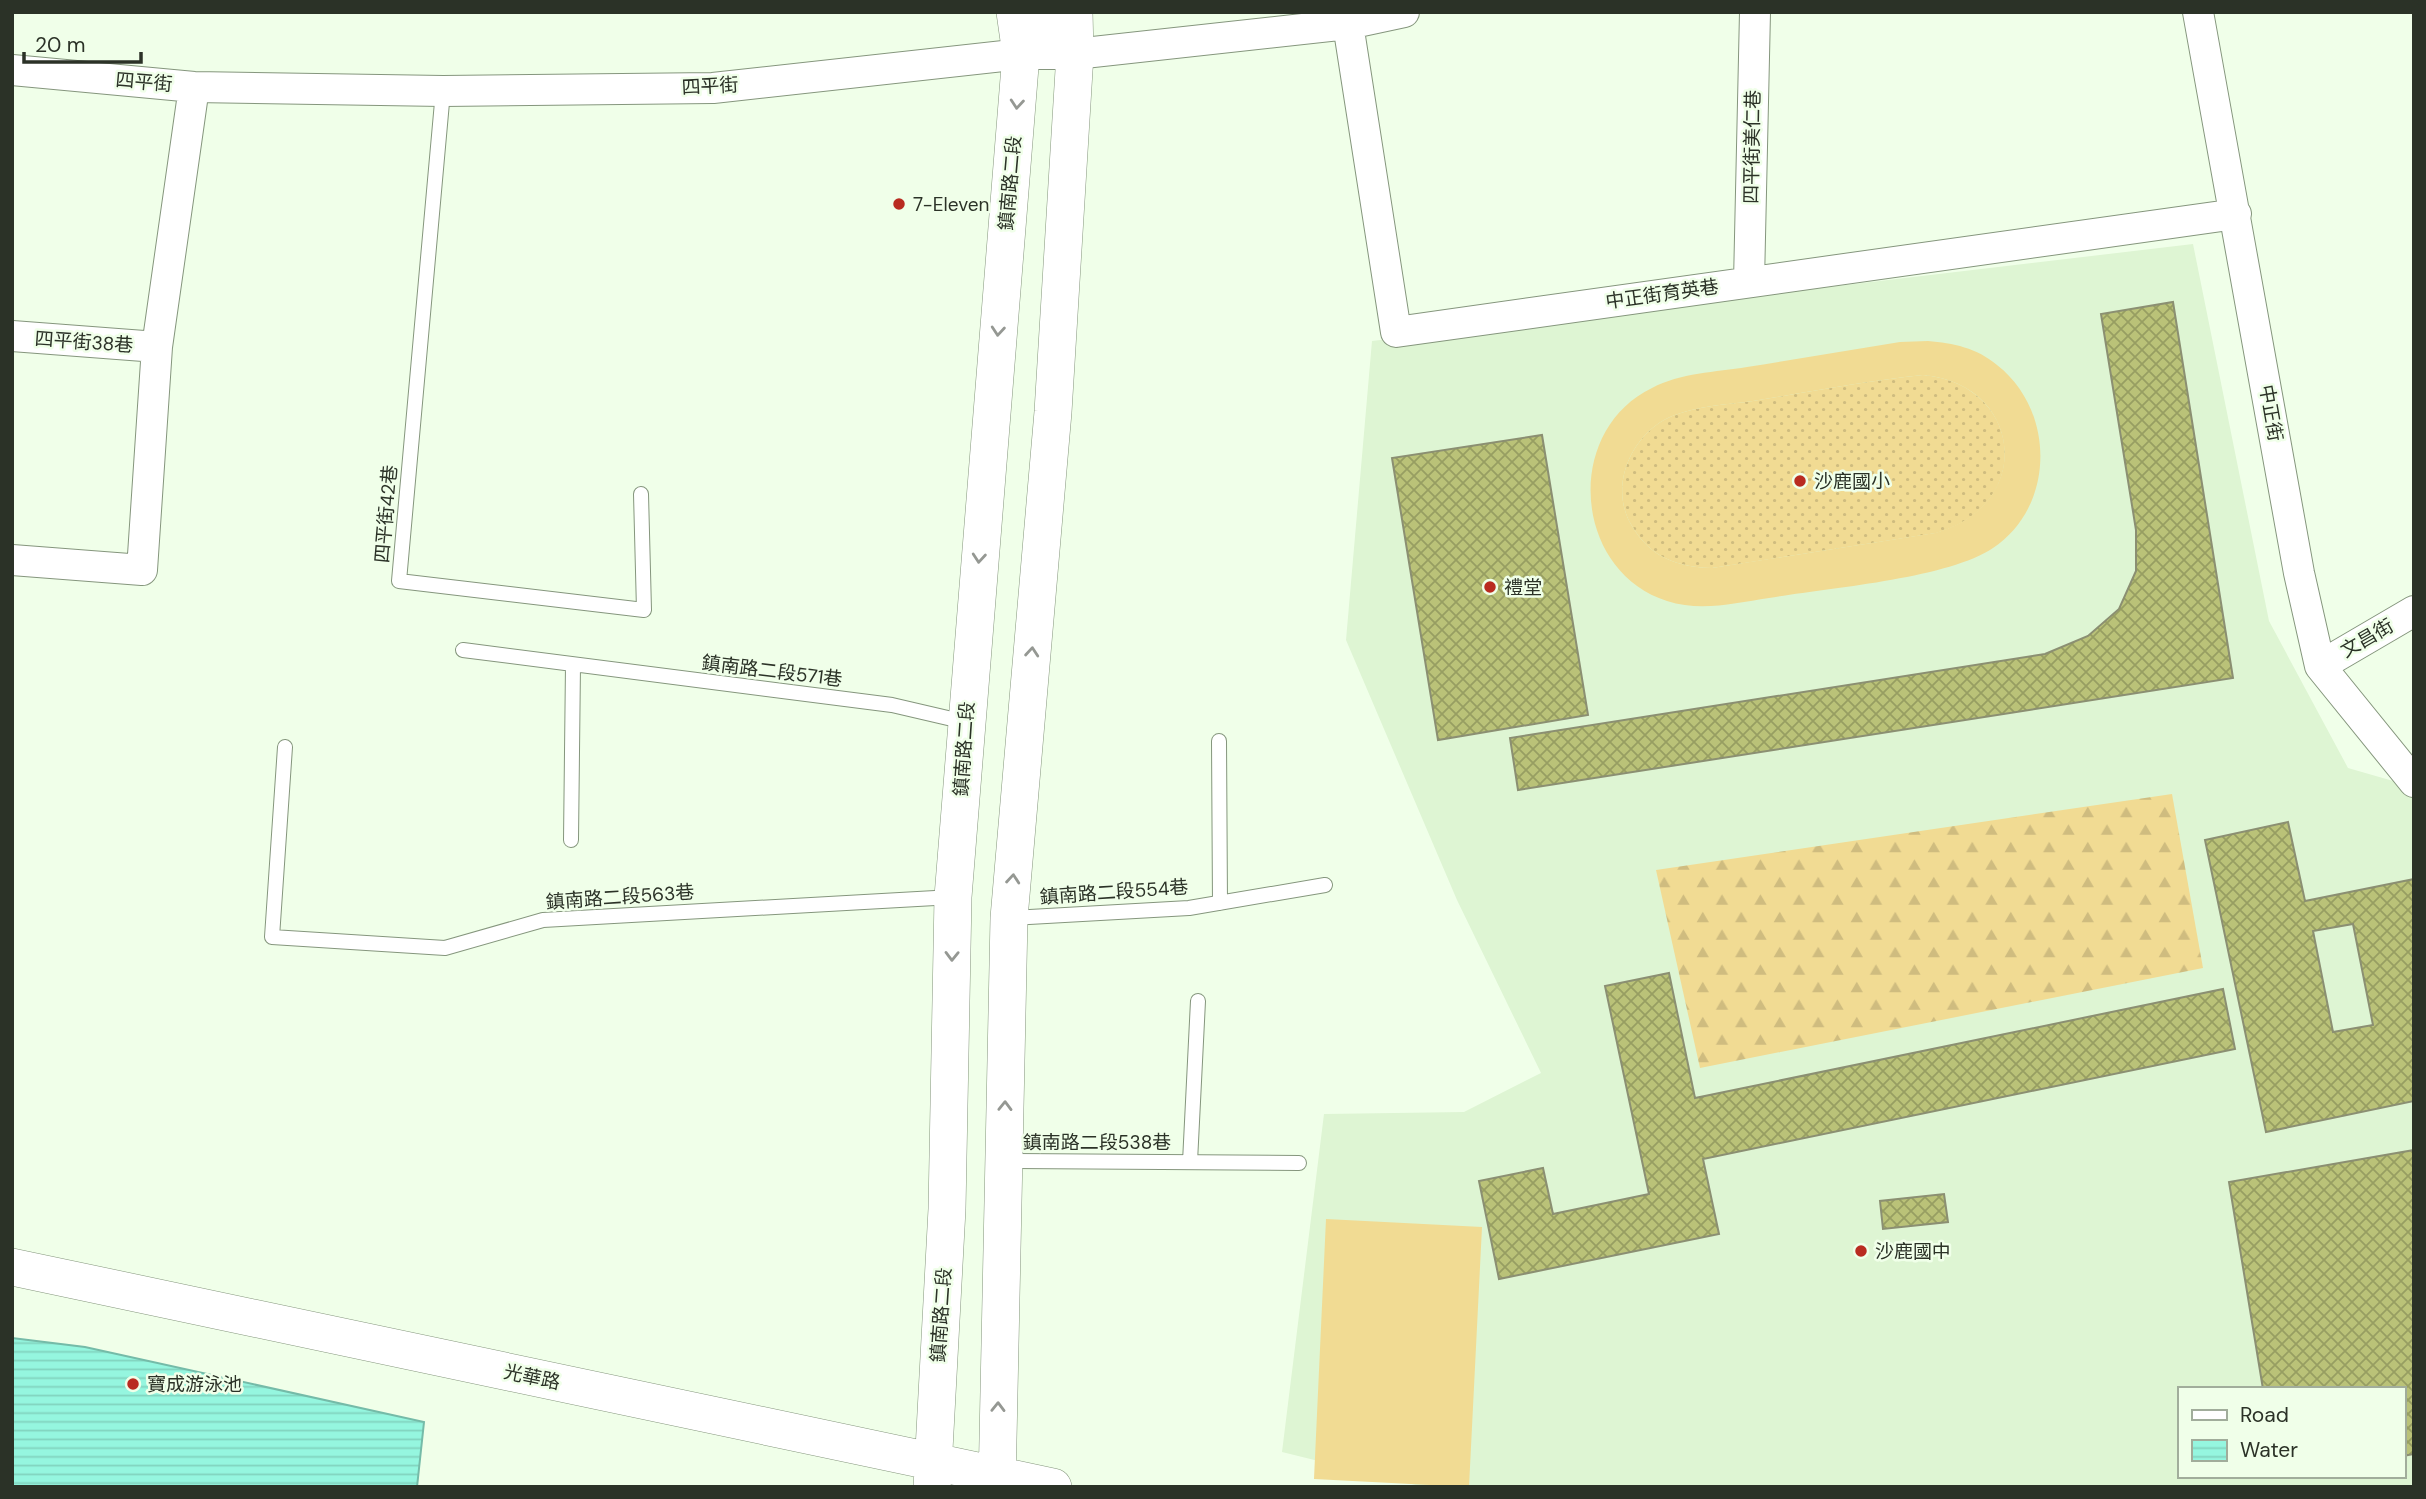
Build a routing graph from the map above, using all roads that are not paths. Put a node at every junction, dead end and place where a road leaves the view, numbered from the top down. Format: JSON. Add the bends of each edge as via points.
{"nodes":[{"id":1,"x":1015,"y":12,"type":"edge"},
{"id":2,"x":1035,"y":12,"type":"edge"},
{"id":3,"x":1074,"y":12,"type":"edge"},
{"id":4,"x":1404,"y":12,"type":"edge"},
{"id":5,"x":1755,"y":12,"type":"edge"},
{"id":6,"x":2198,"y":12,"type":"edge"},
{"id":7,"x":1349,"y":24,"type":"junction"},
{"id":8,"x":1021,"y":54,"type":"junction"},
{"id":9,"x":1075,"y":54,"type":"junction"},
{"id":10,"x":12,"y":70,"type":"edge"},
{"id":11,"x":194,"y":86,"type":"junction"},
{"id":12,"x":443,"y":91,"type":"junction"},
{"id":13,"x":2236,"y":214,"type":"junction"},
{"id":14,"x":1749,"y":282,"type":"junction"},
{"id":15,"x":12,"y":336,"type":"edge"},
{"id":16,"x":156,"y":347,"type":"junction"},
{"id":17,"x":641,"y":494,"type":"dead end"},
{"id":18,"x":12,"y":560,"type":"edge"},
{"id":19,"x":2414,"y":611,"type":"edge"},
{"id":20,"x":463,"y":650,"type":"dead end"},
{"id":21,"x":573,"y":665,"type":"junction"},
{"id":22,"x":2320,"y":666,"type":"junction"},
{"id":23,"x":965,"y":722,"type":"junction"},
{"id":24,"x":1219,"y":741,"type":"dead end"},
{"id":25,"x":285,"y":747,"type":"dead end"},
{"id":26,"x":2414,"y":782,"type":"edge"},
{"id":27,"x":570,"y":840,"type":"dead end"},
{"id":28,"x":1325,"y":885,"type":"dead end"},
{"id":29,"x":953,"y":897,"type":"junction"},
{"id":30,"x":1220,"y":902,"type":"junction"},
{"id":31,"x":1009,"y":918,"type":"junction"},
{"id":32,"x":1198,"y":1001,"type":"dead end"},
{"id":33,"x":1004,"y":1161,"type":"junction"},
{"id":34,"x":1190,"y":1162,"type":"junction"},
{"id":35,"x":1299,"y":1163,"type":"dead end"},
{"id":36,"x":12,"y":1268,"type":"edge"},
{"id":37,"x":932,"y":1474,"type":"edge"},
{"id":38,"x":997,"y":1481,"type":"edge"},
{"id":39,"x":1052,"y":1487,"type":"edge"}],
"edges":[{"from":1,"to":8,"type":"street","name":"鎮南路二段"},
{"from":2,"to":9,"type":"street"},
{"from":3,"to":9,"type":"street"},
{"from":4,"to":7,"type":"street","name":"四平街"},
{"from":5,"to":14,"type":"street","name":"四平街美仁巷"},
{"from":6,"to":13,"type":"street","name":"中正街"},
{"from":7,"to":9,"type":"street","name":"四平街"},
{"from":7,"to":14,"type":"street","name":"中正街育英巷","via":[[1396,332]]},
{"from":8,"to":9,"type":"street","name":"四平街"},
{"from":8,"to":12,"type":"street","name":"四平街","via":[[713,88]]},
{"from":8,"to":23,"type":"street","name":"鎮南路二段","one_way":true},
{"from":31,"to":9,"type":"street","one_way":true,"via":[[1053,412]]},
{"from":10,"to":11,"type":"street","name":"四平街"},
{"from":11,"to":12,"type":"street","name":"四平街"},
{"from":11,"to":16,"type":"street"},
{"from":12,"to":17,"type":"lane","name":"四平街42巷","via":[[399,580],[644,610]]},
{"from":13,"to":14,"type":"street","name":"中正街育英巷"},
{"from":13,"to":22,"type":"street","name":"中正街","via":[[2299,573]]},
{"from":15,"to":16,"type":"street","name":"四平街38巷"},
{"from":16,"to":18,"type":"street","via":[[142,570]]},
{"from":19,"to":22,"type":"street","name":"文昌街"},
{"from":20,"to":21,"type":"lane","name":"鎮南路二段571巷"},
{"from":21,"to":23,"type":"lane","name":"鎮南路二段571巷","via":[[892,705]]},
{"from":21,"to":27,"type":"lane"},
{"from":22,"to":26,"type":"street","name":"中正街"},
{"from":23,"to":29,"type":"street","name":"鎮南路二段"},
{"from":24,"to":30,"type":"lane"},
{"from":25,"to":29,"type":"lane","name":"鎮南路二段563巷","via":[[272,937],[445,948],[543,920]]},
{"from":28,"to":30,"type":"lane","name":"鎮南路二段554巷"},
{"from":29,"to":37,"type":"street","name":"鎮南路二段","one_way":true,"via":[[947,1209]]},
{"from":30,"to":31,"type":"lane","name":"鎮南路二段554巷","via":[[1189,908]]},
{"from":33,"to":31,"type":"street","one_way":true},
{"from":32,"to":34,"type":"lane","name":"鎮南路二段538巷"},
{"from":33,"to":34,"type":"lane","name":"鎮南路二段538巷"},
{"from":38,"to":33,"type":"street","one_way":true},
{"from":34,"to":35,"type":"lane","name":"鎮南路二段538巷"},
{"from":36,"to":37,"type":"street","name":"光華路"},
{"from":37,"to":38,"type":"street","name":"光華路"},
{"from":38,"to":39,"type":"street","name":"光華路"}]}
